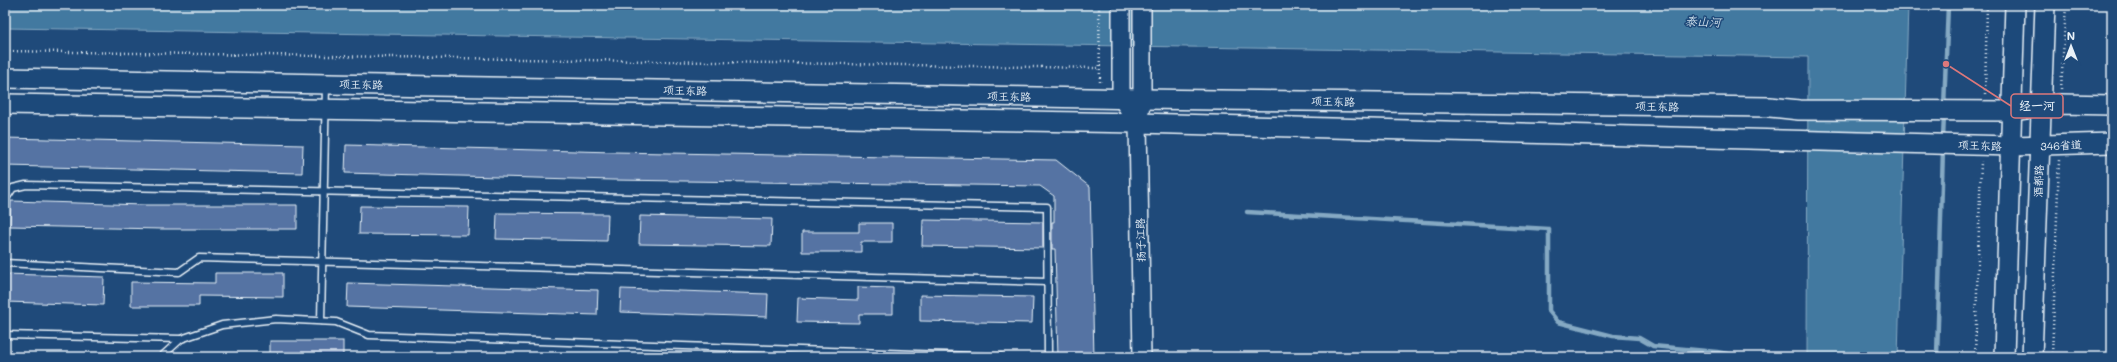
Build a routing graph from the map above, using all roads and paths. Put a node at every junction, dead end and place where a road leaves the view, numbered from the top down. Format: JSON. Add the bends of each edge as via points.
{"nodes":[{"id":1,"x":1099,"y":5,"type":"edge"},
{"id":2,"x":1121,"y":5,"type":"edge"},
{"id":3,"x":1142,"y":5,"type":"edge"},
{"id":4,"x":1987,"y":5,"type":"edge"},
{"id":5,"x":2015,"y":5,"type":"edge"},
{"id":6,"x":2045,"y":5,"type":"edge"},
{"id":7,"x":2066,"y":5,"type":"edge"},
{"id":8,"x":5,"y":51,"type":"edge"},
{"id":9,"x":1099,"y":54,"type":"dead end"},
{"id":10,"x":1100,"y":68,"type":"dead end"},
{"id":11,"x":5,"y":78,"type":"edge"},
{"id":12,"x":326,"y":84,"type":"junction"},
{"id":13,"x":1121,"y":98,"type":"junction"},
{"id":14,"x":1142,"y":99,"type":"junction"},
{"id":15,"x":5,"y":104,"type":"edge"},
{"id":16,"x":2061,"y":104,"type":"junction"},
{"id":17,"x":2112,"y":105,"type":"edge"},
{"id":18,"x":2040,"y":108,"type":"junction"},
{"id":19,"x":325,"y":110,"type":"junction"},
{"id":20,"x":1976,"y":111,"type":"junction"},
{"id":21,"x":2012,"y":111,"type":"junction"},
{"id":22,"x":1138,"y":123,"type":"junction"},
{"id":23,"x":2059,"y":143,"type":"junction"},
{"id":24,"x":2112,"y":143,"type":"edge"},
{"id":25,"x":1977,"y":144,"type":"junction"},
{"id":26,"x":2011,"y":146,"type":"junction"},
{"id":27,"x":2039,"y":146,"type":"junction"},
{"id":28,"x":323,"y":191,"type":"junction"},
{"id":29,"x":5,"y":200,"type":"edge"},
{"id":30,"x":322,"y":261,"type":"junction"},
{"id":31,"x":5,"y":263,"type":"edge"},
{"id":32,"x":1047,"y":282,"type":"junction"},
{"id":33,"x":320,"y":321,"type":"junction"},
{"id":34,"x":5,"y":335,"type":"edge"},
{"id":35,"x":181,"y":339,"type":"junction"},
{"id":36,"x":912,"y":355,"type":"edge"},
{"id":37,"x":160,"y":357,"type":"edge"},
{"id":38,"x":1002,"y":357,"type":"edge"},
{"id":39,"x":1048,"y":357,"type":"edge"},
{"id":40,"x":1142,"y":357,"type":"edge"},
{"id":41,"x":1975,"y":357,"type":"edge"},
{"id":42,"x":2004,"y":357,"type":"edge"},
{"id":43,"x":2032,"y":357,"type":"edge"},
{"id":44,"x":2052,"y":357,"type":"edge"}],
"edges":[{"from":1,"to":9,"type":"path"},
{"from":2,"to":13,"type":"street"},
{"from":3,"to":14,"type":"street","name":"扬子江路"},
{"from":4,"to":20,"type":"path"},
{"from":5,"to":21,"type":"main road"},
{"from":6,"to":18,"type":"main road","name":"酒都路"},
{"from":7,"to":16,"type":"path"},
{"from":8,"to":10,"type":"path"},
{"from":11,"to":12,"type":"main road","name":"项王东路"},
{"from":12,"to":13,"type":"main road","name":"项王东路"},
{"from":12,"to":19,"type":"lane"},
{"from":13,"to":14,"type":"main road","name":"项王东路"},
{"from":13,"to":22,"type":"street"},
{"from":14,"to":20,"type":"main road","name":"项王东路"},
{"from":14,"to":22,"type":"street","name":"扬子江路"},
{"from":15,"to":19,"type":"main road","name":"项王东路"},
{"from":16,"to":17,"type":"main road"},
{"from":16,"to":18,"type":"main road"},
{"from":18,"to":21,"type":"main road"},
{"from":18,"to":27,"type":"main road","name":"酒都路"},
{"from":19,"to":22,"type":"main road","name":"项王东路"},
{"from":19,"to":28,"type":"lane"},
{"from":20,"to":21,"type":"main road","name":"项王东路"},
{"from":21,"to":26,"type":"main road"},
{"from":22,"to":25,"type":"main road","name":"项王东路"},
{"from":22,"to":40,"type":"street","name":"扬子江路"},
{"from":23,"to":24,"type":"main road","name":"346省道"},
{"from":23,"to":27,"type":"main road","name":"346省道"},
{"from":23,"to":44,"type":"path"},
{"from":25,"to":26,"type":"main road","name":"项王东路"},
{"from":25,"to":41,"type":"path"},
{"from":26,"to":27,"type":"main road","name":"346省道"},
{"from":26,"to":42,"type":"main road"},
{"from":27,"to":43,"type":"main road","name":"酒都路"},
{"from":28,"to":29,"type":"lane","via":[[26,185],[13,188]]},
{"from":28,"to":30,"type":"lane"},
{"from":28,"to":32,"type":"lane","via":[[1047,207]]},
{"from":30,"to":31,"type":"lane","via":[[198,258],[179,272]]},
{"from":30,"to":32,"type":"lane"},
{"from":30,"to":33,"type":"lane"},
{"from":32,"to":39,"type":"lane"},
{"from":33,"to":35,"type":"lane","via":[[276,319],[222,325]]},
{"from":33,"to":36,"type":"lane","via":[[336,322],[369,335]]},
{"from":34,"to":35,"type":"lane"},
{"from":35,"to":37,"type":"lane"},
{"from":36,"to":38,"type":"lane"}]}
